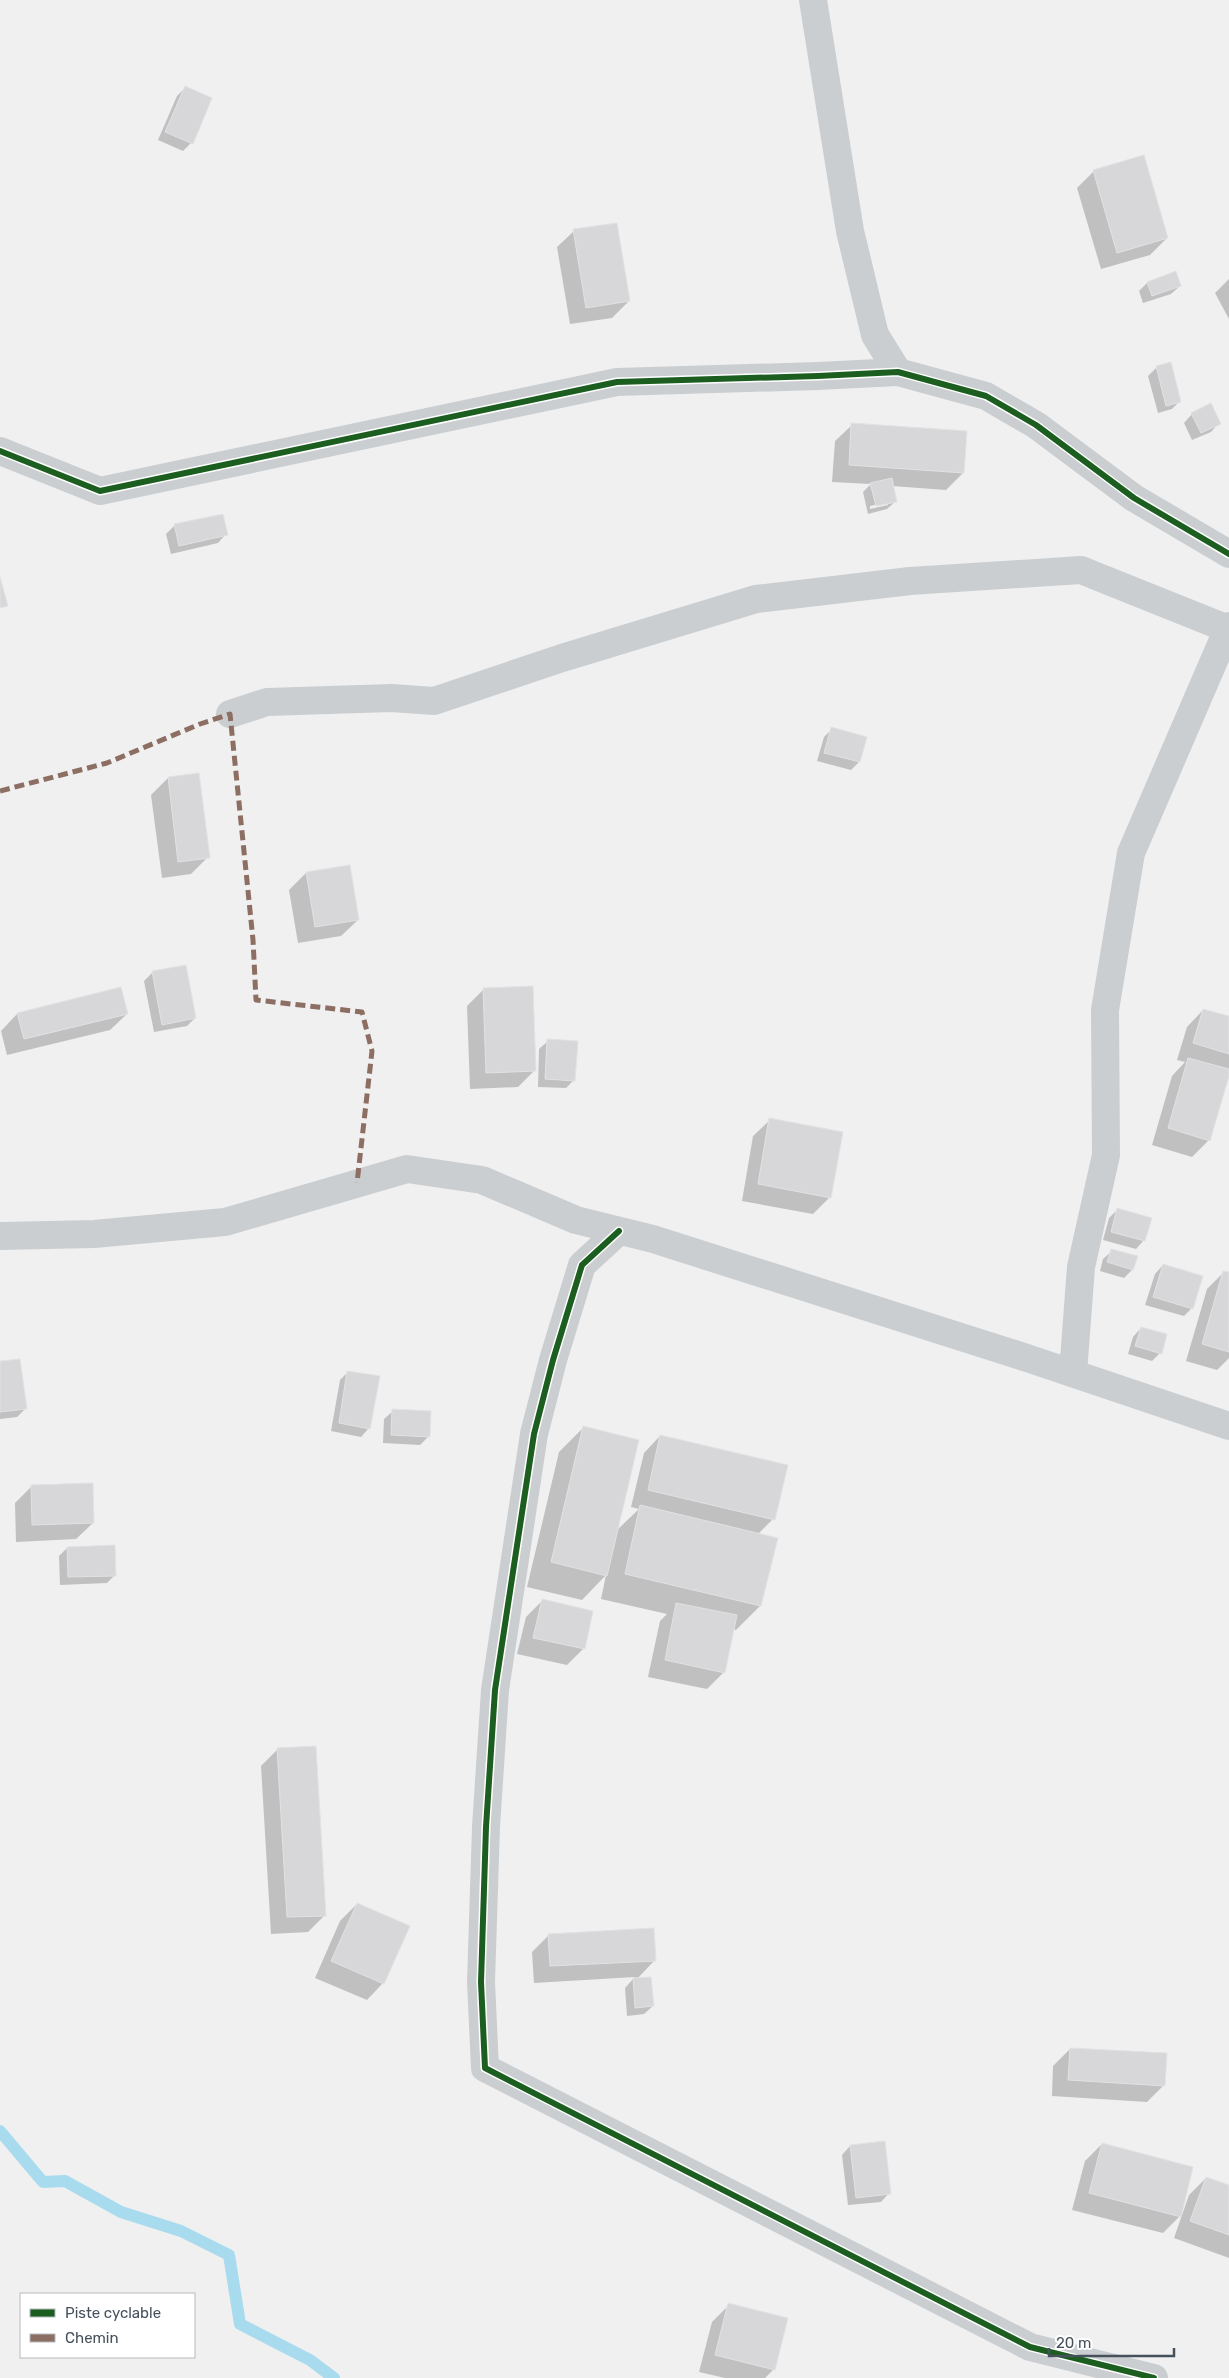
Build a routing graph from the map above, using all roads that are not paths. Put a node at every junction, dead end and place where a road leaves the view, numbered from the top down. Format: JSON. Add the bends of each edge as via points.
{"nodes":[{"id":1,"x":813,"y":0,"type":"edge"},
{"id":2,"x":898,"y":372,"type":"junction"},
{"id":3,"x":0,"y":451,"type":"edge"},
{"id":4,"x":1229,"y":554,"type":"edge"},
{"id":5,"x":1228,"y":627,"type":"edge"},
{"id":6,"x":230,"y":714,"type":"dead end"},
{"id":7,"x":619,"y":1231,"type":"junction"},
{"id":8,"x":0,"y":1236,"type":"edge"},
{"id":9,"x":1073,"y":1373,"type":"junction"},
{"id":10,"x":1229,"y":1426,"type":"edge"},
{"id":11,"x":1154,"y":2378,"type":"edge"}],
"edges":[{"from":1,"to":2,"type":"street","via":[[850,231],[875,335]]},
{"from":2,"to":3,"type":"street","via":[[617,382],[100,491]]},
{"from":2,"to":4,"type":"street","via":[[986,396],[1036,425],[1134,498]]},
{"from":5,"to":6,"type":"street","via":[[1081,570],[910,581],[756,599],[434,701],[391,698],[268,702]]},
{"from":5,"to":9,"type":"street","via":[[1132,853],[1105,1010],[1106,1155],[1081,1267]]},
{"from":7,"to":8,"type":"street","via":[[576,1220],[482,1180],[407,1169],[226,1222],[94,1234]]},
{"from":7,"to":9,"type":"street"},
{"from":7,"to":11,"type":"street","via":[[582,1265],[534,1434],[495,1690],[481,1982],[485,2068],[1030,2347]]},
{"from":9,"to":10,"type":"street"}]}
